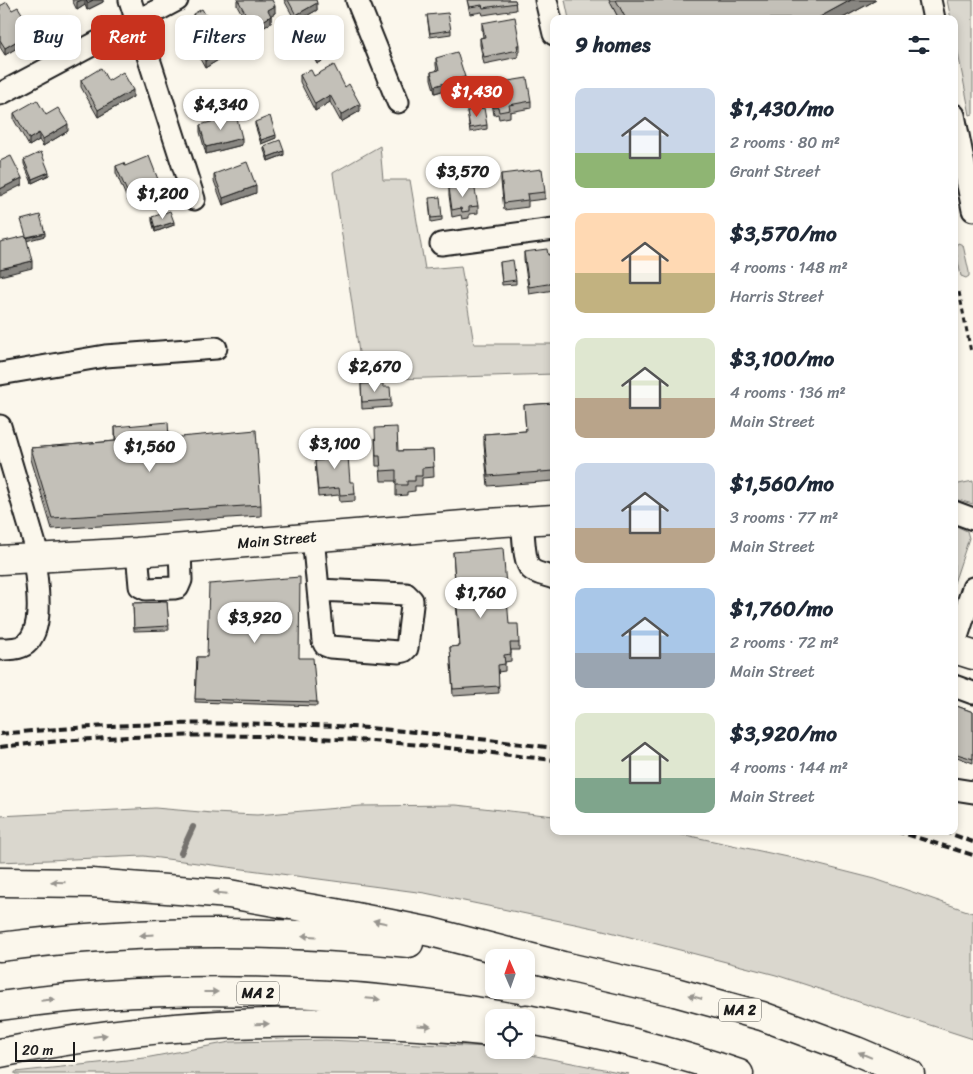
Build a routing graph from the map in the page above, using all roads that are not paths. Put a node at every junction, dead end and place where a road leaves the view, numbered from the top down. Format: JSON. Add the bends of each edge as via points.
{"nodes":[{"id":1,"x":130,"y":0,"type":"edge"},
{"id":2,"x":177,"y":0,"type":"edge"},
{"id":3,"x":357,"y":0,"type":"edge"},
{"id":4,"x":546,"y":0,"type":"edge"},
{"id":5,"x":930,"y":0,"type":"edge"},
{"id":6,"x":134,"y":15,"type":"edge"},
{"id":7,"x":149,"y":15,"type":"edge"},
{"id":8,"x":933,"y":15,"type":"edge"},
{"id":9,"x":550,"y":17,"type":"edge"},
{"id":10,"x":91,"y":46,"type":"edge"},
{"id":11,"x":148,"y":60,"type":"edge"},
{"id":12,"x":0,"y":94,"type":"edge"},
{"id":13,"x":398,"y":102,"type":"dead end"},
{"id":14,"x":958,"y":137,"type":"edge"},
{"id":15,"x":194,"y":199,"type":"dead end"},
{"id":16,"x":973,"y":210,"type":"edge"},
{"id":17,"x":550,"y":230,"type":"edge"},
{"id":18,"x":441,"y":244,"type":"dead end"},
{"id":19,"x":216,"y":348,"type":"dead end"},
{"id":20,"x":0,"y":374,"type":"edge"},
{"id":21,"x":0,"y":426,"type":"edge"},
{"id":22,"x":958,"y":513,"type":"edge"},
{"id":23,"x":973,"y":519,"type":"edge"},
{"id":24,"x":550,"y":520,"type":"edge"},
{"id":25,"x":522,"y":521,"type":"junction"},
{"id":26,"x":313,"y":537,"type":"junction"},
{"id":27,"x":180,"y":548,"type":"junction"},
{"id":28,"x":137,"y":552,"type":"junction"},
{"id":29,"x":36,"y":558,"type":"junction"},
{"id":30,"x":0,"y":560,"type":"edge"},
{"id":31,"x":550,"y":577,"type":"edge"},
{"id":32,"x":973,"y":588,"type":"edge"},
{"id":33,"x":318,"y":590,"type":"junction"},
{"id":34,"x":958,"y":635,"type":"edge"},
{"id":35,"x":958,"y":649,"type":"edge"},
{"id":36,"x":0,"y":650,"type":"edge"},
{"id":37,"x":973,"y":655,"type":"edge"},
{"id":38,"x":958,"y":790,"type":"edge"},
{"id":39,"x":973,"y":792,"type":"edge"},
{"id":40,"x":0,"y":882,"type":"edge"},
{"id":41,"x":0,"y":947,"type":"edge"},
{"id":42,"x":485,"y":954,"type":"edge"},
{"id":43,"x":535,"y":961,"type":"edge"},
{"id":44,"x":563,"y":966,"type":"junction"},
{"id":45,"x":0,"y":1006,"type":"edge"},
{"id":46,"x":485,"y":1013,"type":"edge"},
{"id":47,"x":535,"y":1022,"type":"edge"},
{"id":48,"x":485,"y":1031,"type":"edge"},
{"id":49,"x":535,"y":1036,"type":"edge"},
{"id":50,"x":0,"y":1053,"type":"edge"},
{"id":51,"x":670,"y":1053,"type":"junction"},
{"id":52,"x":739,"y":1074,"type":"edge"},
{"id":53,"x":910,"y":1074,"type":"edge"}],
"edges":[{"from":1,"to":6,"type":"street"},
{"from":2,"to":7,"type":"street"},
{"from":3,"to":13,"type":"street"},
{"from":4,"to":9,"type":"street"},
{"from":5,"to":8,"type":"street"},
{"from":10,"to":12,"type":"street"},
{"from":11,"to":15,"type":"street"},
{"from":14,"to":16,"type":"street"},
{"from":17,"to":18,"type":"street"},
{"from":19,"to":20,"type":"street","via":[[105,356]]},
{"from":21,"to":29,"type":"street"},
{"from":22,"to":23,"type":"street"},
{"from":24,"to":25,"type":"main road","name":"Main Street"},
{"from":25,"to":26,"type":"main road","name":"Main Street"},
{"from":25,"to":31,"type":"street","via":[[529,568]]},
{"from":26,"to":27,"type":"main road","name":"Main Street"},
{"from":26,"to":33,"type":"street"},
{"from":27,"to":28,"type":"main road","name":"Main Street"},
{"from":27,"to":28,"type":"street","via":[[181,580],[174,588],[146,589],[140,586]]},
{"from":28,"to":29,"type":"main road","name":"Main Street"},
{"from":29,"to":30,"type":"main road","name":"Main Street"},
{"from":29,"to":36,"type":"street","via":[[38,617],[32,637],[25,645]]},
{"from":32,"to":34,"type":"street"},
{"from":33,"to":33,"type":"street","via":[[326,645],[400,652],[407,648],[412,600],[406,594]]},
{"from":35,"to":37,"type":"main road"},
{"from":38,"to":39,"type":"street"},
{"from":44,"to":40,"type":"main road","one_way":true,"via":[[431,932],[229,894],[91,883]]},
{"from":42,"to":41,"type":"main road","one_way":true,"via":[[367,939],[242,934],[95,937]]},
{"from":43,"to":44,"type":"main road","number":"MA 2"},
{"from":53,"to":44,"type":"main road","number":"MA 2","one_way":true,"via":[[762,1016]]},
{"from":45,"to":46,"type":"main road","number":"MA 2","one_way":true,"via":[[128,994],[247,992],[368,998]]},
{"from":47,"to":51,"type":"main road"},
{"from":50,"to":48,"type":"main road","one_way":true,"via":[[128,1032],[234,1025],[365,1023]]},
{"from":49,"to":51,"type":"main road"},
{"from":51,"to":52,"type":"main road","via":[[689,1056]]}]}
